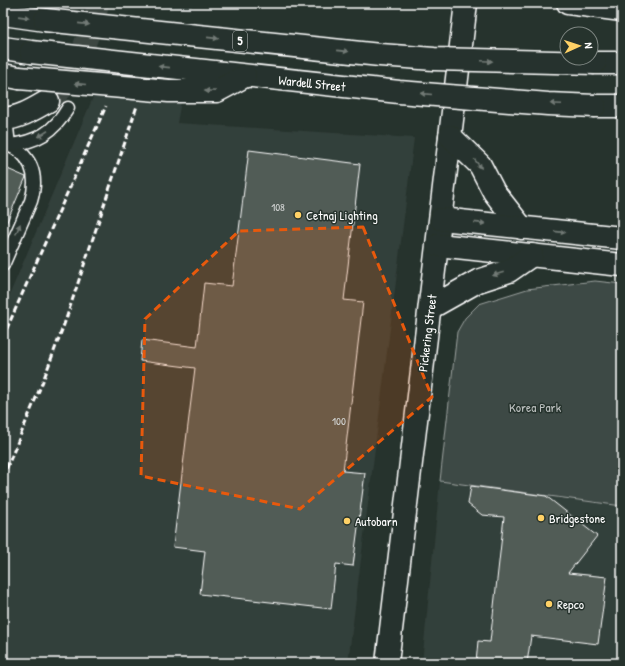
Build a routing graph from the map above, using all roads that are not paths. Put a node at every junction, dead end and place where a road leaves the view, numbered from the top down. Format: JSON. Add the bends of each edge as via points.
{"nodes":[{"id":1,"x":466,"y":3,"type":"edge"},
{"id":2,"x":568,"y":3,"type":"edge"},
{"id":3,"x":622,"y":10,"type":"edge"},
{"id":4,"x":3,"y":14,"type":"edge"},
{"id":5,"x":3,"y":48,"type":"edge"},
{"id":6,"x":622,"y":63,"type":"edge"},
{"id":7,"x":245,"y":76,"type":"junction"},
{"id":8,"x":11,"y":77,"type":"edge"},
{"id":9,"x":58,"y":104,"type":"joint"},
{"id":10,"x":622,"y":106,"type":"edge"},
{"id":11,"x":4,"y":119,"type":"edge"},
{"id":12,"x":450,"y":136,"type":"junction"},
{"id":13,"x":6,"y":145,"type":"edge"},
{"id":14,"x":441,"y":219,"type":"junction"},
{"id":15,"x":522,"y":228,"type":"junction"},
{"id":16,"x":622,"y":238,"type":"edge"},
{"id":17,"x":438,"y":245,"type":"junction"},
{"id":18,"x":532,"y":255,"type":"junction"},
{"id":19,"x":3,"y":265,"type":"edge"},
{"id":20,"x":622,"y":265,"type":"edge"},
{"id":21,"x":430,"y":308,"type":"junction"},
{"id":22,"x":387,"y":663,"type":"edge"}],
"edges":[{"from":1,"to":12,"type":"main road","name":"Pickering Street"},
{"from":2,"to":3,"type":"main road"},
{"from":4,"to":6,"type":"main road","number":"5","one_way":true,"bridge":true,"via":[[434,59]]},
{"from":7,"to":5,"type":"main road","name":"Wardell Street","one_way":true,"bridge":true},
{"from":7,"to":8,"type":"main road","one_way":true,"bridge":true,"via":[[217,91],[162,90]]},
{"from":10,"to":7,"type":"main road","name":"Wardell Street","one_way":true,"bridge":true,"via":[[548,104]]},
{"from":9,"to":11,"type":"main road"},
{"from":9,"to":13,"type":"lane","one_way":true,"via":[[62,117],[44,135],[21,144]]},
{"from":11,"to":13,"type":"lane"},
{"from":12,"to":14,"type":"main road","name":"Pickering Street"},
{"from":12,"to":15,"type":"main road","one_way":true,"via":[[480,165],[494,192]]},
{"from":19,"to":13,"type":"lane","one_way":true,"via":[[34,190],[32,168],[27,158],[19,150]]},
{"from":14,"to":15,"type":"main road","one_way":true},
{"from":14,"to":17,"type":"main road","name":"Pickering Street"},
{"from":15,"to":16,"type":"main road","one_way":true},
{"from":17,"to":18,"type":"main road"},
{"from":17,"to":21,"type":"main road","name":"Pickering Street"},
{"from":18,"to":20,"type":"main road"},
{"from":18,"to":21,"type":"main road","one_way":true,"via":[[508,271],[478,281]]},
{"from":21,"to":22,"type":"main road","name":"Pickering Street"}]}
